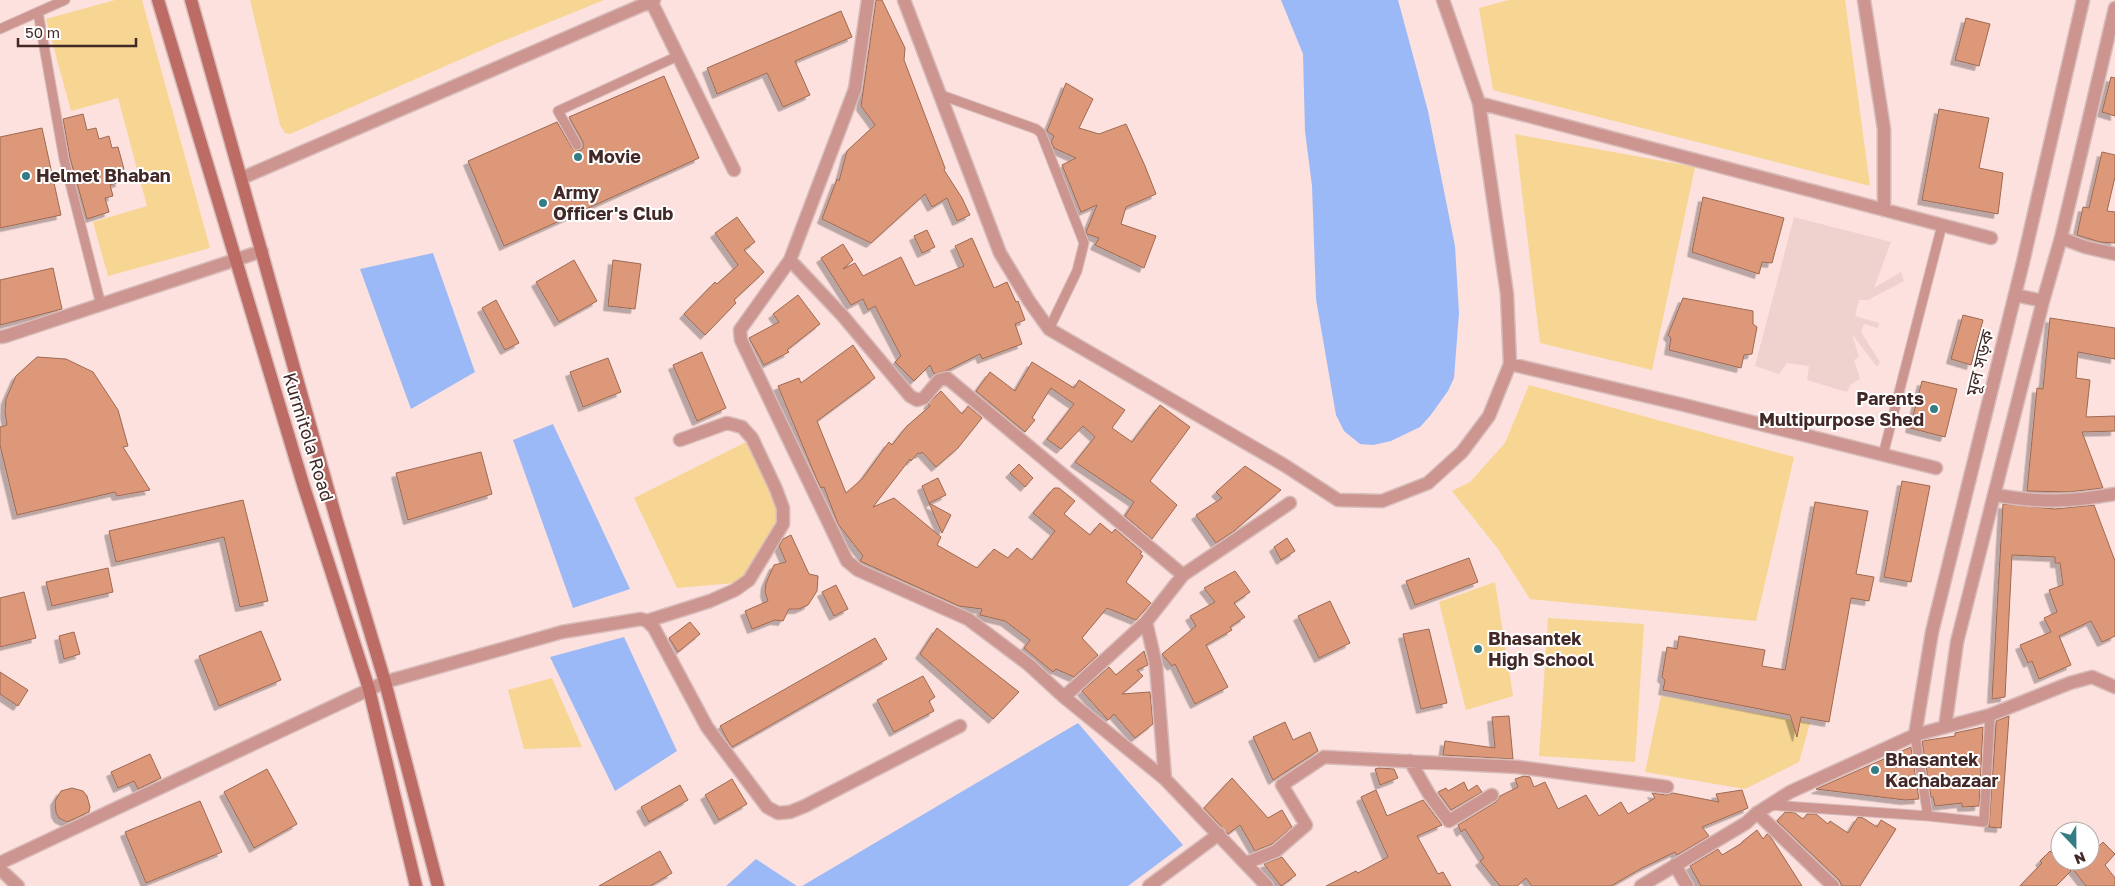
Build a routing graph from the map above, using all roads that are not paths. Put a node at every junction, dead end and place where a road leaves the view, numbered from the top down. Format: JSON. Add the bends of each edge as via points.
{"nodes":[{"id":1,"x":65,"y":0,"type":"edge"},
{"id":2,"x":158,"y":0,"type":"edge"},
{"id":3,"x":191,"y":0,"type":"edge"},
{"id":4,"x":868,"y":0,"type":"edge"},
{"id":5,"x":904,"y":0,"type":"edge"},
{"id":6,"x":1443,"y":0,"type":"edge"},
{"id":7,"x":1864,"y":0,"type":"edge"},
{"id":8,"x":2083,"y":0,"type":"edge"},
{"id":9,"x":653,"y":1,"type":"edge"},
{"id":10,"x":2115,"y":8,"type":"edge"},
{"id":11,"x":38,"y":12,"type":"junction"},
{"id":12,"x":0,"y":29,"type":"edge"},
{"id":13,"x":678,"y":56,"type":"junction"},
{"id":14,"x":942,"y":95,"type":"junction"},
{"id":15,"x":1479,"y":103,"type":"junction"},
{"id":16,"x":577,"y":145,"type":"dead end"},
{"id":17,"x":734,"y":170,"type":"dead end"},
{"id":18,"x":242,"y":178,"type":"junction"},
{"id":19,"x":1884,"y":210,"type":"junction"},
{"id":20,"x":1942,"y":225,"type":"junction"},
{"id":21,"x":1991,"y":238,"type":"dead end"},
{"id":22,"x":2061,"y":238,"type":"junction"},
{"id":23,"x":262,"y":251,"type":"junction"},
{"id":24,"x":2115,"y":254,"type":"edge"},
{"id":25,"x":236,"y":260,"type":"junction"},
{"id":26,"x":790,"y":260,"type":"junction"},
{"id":27,"x":2015,"y":295,"type":"junction"},
{"id":28,"x":2042,"y":301,"type":"junction"},
{"id":29,"x":101,"y":305,"type":"junction"},
{"id":30,"x":1049,"y":328,"type":"junction"},
{"id":31,"x":0,"y":336,"type":"edge"},
{"id":32,"x":1510,"y":364,"type":"junction"},
{"id":33,"x":680,"y":440,"type":"dead end"},
{"id":34,"x":1883,"y":455,"type":"junction"},
{"id":35,"x":1936,"y":468,"type":"dead end"},
{"id":36,"x":1995,"y":494,"type":"junction"},
{"id":37,"x":2115,"y":494,"type":"edge"},
{"id":38,"x":1290,"y":503,"type":"dead end"},
{"id":39,"x":1183,"y":575,"type":"junction"},
{"id":40,"x":647,"y":621,"type":"junction"},
{"id":41,"x":1146,"y":622,"type":"junction"},
{"id":42,"x":385,"y":682,"type":"junction"},
{"id":43,"x":2115,"y":687,"type":"edge"},
{"id":44,"x":368,"y":689,"type":"junction"},
{"id":45,"x":1064,"y":697,"type":"junction"},
{"id":46,"x":1990,"y":715,"type":"junction"},
{"id":47,"x":960,"y":726,"type":"dead end"},
{"id":48,"x":1945,"y":727,"type":"junction"},
{"id":49,"x":1915,"y":735,"type":"junction"},
{"id":50,"x":1410,"y":762,"type":"junction"},
{"id":51,"x":1921,"y":771,"type":"junction"},
{"id":52,"x":1165,"y":779,"type":"junction"},
{"id":53,"x":1667,"y":787,"type":"dead end"},
{"id":54,"x":1492,"y":795,"type":"dead end"},
{"id":55,"x":1769,"y":805,"type":"junction"},
{"id":56,"x":1757,"y":813,"type":"junction"},
{"id":57,"x":1219,"y":834,"type":"junction"},
{"id":58,"x":0,"y":863,"type":"edge"},
{"id":59,"x":1246,"y":863,"type":"junction"},
{"id":60,"x":1675,"y":865,"type":"junction"},
{"id":61,"x":0,"y":869,"type":"edge"},
{"id":62,"x":18,"y":886,"type":"edge"},
{"id":63,"x":416,"y":886,"type":"edge"},
{"id":64,"x":438,"y":886,"type":"edge"},
{"id":65,"x":1149,"y":886,"type":"edge"},
{"id":66,"x":1267,"y":886,"type":"edge"},
{"id":67,"x":1641,"y":886,"type":"edge"},
{"id":68,"x":1686,"y":886,"type":"edge"},
{"id":69,"x":1833,"y":886,"type":"edge"}],
"edges":[{"from":1,"to":11,"type":"lane"},
{"from":2,"to":25,"type":"main road","name":"Kurmitola Road"},
{"from":3,"to":18,"type":"main road","name":"Kurmitola Road"},
{"from":4,"to":26,"type":"street","via":[[855,89]]},
{"from":5,"to":14,"type":"street"},
{"from":6,"to":15,"type":"street"},
{"from":7,"to":19,"type":"street","via":[[1884,129]]},
{"from":8,"to":27,"type":"street","name":"মূল সড়ক"},
{"from":9,"to":13,"type":"street"},
{"from":9,"to":18,"type":"street"},
{"from":10,"to":22,"type":"street"},
{"from":11,"to":12,"type":"lane"},
{"from":11,"to":29,"type":"lane","via":[[64,159]]},
{"from":13,"to":16,"type":"lane","via":[[558,111]]},
{"from":13,"to":17,"type":"street"},
{"from":14,"to":30,"type":"street","via":[[1000,253]]},
{"from":14,"to":30,"type":"lane","via":[[1040,133],[1084,243],[1077,271]]},
{"from":15,"to":19,"type":"street"},
{"from":15,"to":32,"type":"street","via":[[1507,294]]},
{"from":18,"to":23,"type":"main road","name":"Kurmitola Road"},
{"from":19,"to":20,"type":"street"},
{"from":20,"to":21,"type":"street"},
{"from":20,"to":34,"type":"lane"},
{"from":22,"to":24,"type":"street"},
{"from":22,"to":28,"type":"street"},
{"from":23,"to":25,"type":"street"},
{"from":23,"to":42,"type":"main road","name":"Kurmitola Road"},
{"from":25,"to":29,"type":"street"},
{"from":25,"to":44,"type":"main road","name":"Kurmitola Road"},
{"from":26,"to":39,"type":"street","via":[[842,315],[910,396],[917,400],[924,398],[939,380],[947,378]]},
{"from":26,"to":45,"type":"street","via":[[740,330],[741,340],[847,561],[858,570],[968,620],[1028,664]]},
{"from":27,"to":28,"type":"street"},
{"from":27,"to":49,"type":"street","name":"মূল সড়ক","via":[[1932,632]]},
{"from":28,"to":36,"type":"street"},
{"from":29,"to":31,"type":"street"},
{"from":30,"to":32,"type":"street","via":[[1338,500],[1382,501],[1428,483],[1462,452],[1489,416]]},
{"from":32,"to":34,"type":"street"},
{"from":33,"to":40,"type":"street","via":[[727,423],[742,427],[752,438],[776,489],[783,508],[783,524],[749,580],[735,590]]},
{"from":34,"to":35,"type":"street"},
{"from":36,"to":37,"type":"street","via":[[2052,502]]},
{"from":36,"to":48,"type":"street","via":[[1957,642]]},
{"from":38,"to":39,"type":"street"},
{"from":39,"to":41,"type":"street"},
{"from":40,"to":42,"type":"street","via":[[641,619],[562,632]]},
{"from":40,"to":47,"type":"street","via":[[654,628],[707,727],[755,793],[767,807],[778,813],[805,806]]},
{"from":41,"to":45,"type":"street"},
{"from":41,"to":52,"type":"street","via":[[1156,665]]},
{"from":42,"to":44,"type":"street"},
{"from":42,"to":64,"type":"main road","name":"Kurmitola Road"},
{"from":43,"to":46,"type":"street","via":[[2092,677]]},
{"from":44,"to":58,"type":"street"},
{"from":44,"to":63,"type":"main road","name":"Kurmitola Road"},
{"from":45,"to":52,"type":"street"},
{"from":46,"to":48,"type":"street"},
{"from":46,"to":51,"type":"lane","via":[[1984,822],[1928,816]]},
{"from":48,"to":49,"type":"street"},
{"from":49,"to":51,"type":"lane"},
{"from":49,"to":55,"type":"street","via":[[1790,792]]},
{"from":50,"to":53,"type":"street","via":[[1518,767]]},
{"from":50,"to":54,"type":"street","via":[[1450,821]]},
{"from":50,"to":59,"type":"street","via":[[1324,757],[1282,785],[1306,825],[1276,851]]},
{"from":51,"to":55,"type":"lane","via":[[1928,816]]},
{"from":52,"to":57,"type":"street"},
{"from":55,"to":56,"type":"street"},
{"from":56,"to":60,"type":"street","via":[[1746,823]]},
{"from":56,"to":69,"type":"street"},
{"from":57,"to":59,"type":"street"},
{"from":57,"to":65,"type":"street"},
{"from":59,"to":66,"type":"street"},
{"from":60,"to":67,"type":"street"},
{"from":60,"to":68,"type":"street"},
{"from":61,"to":62,"type":"street"}]}
